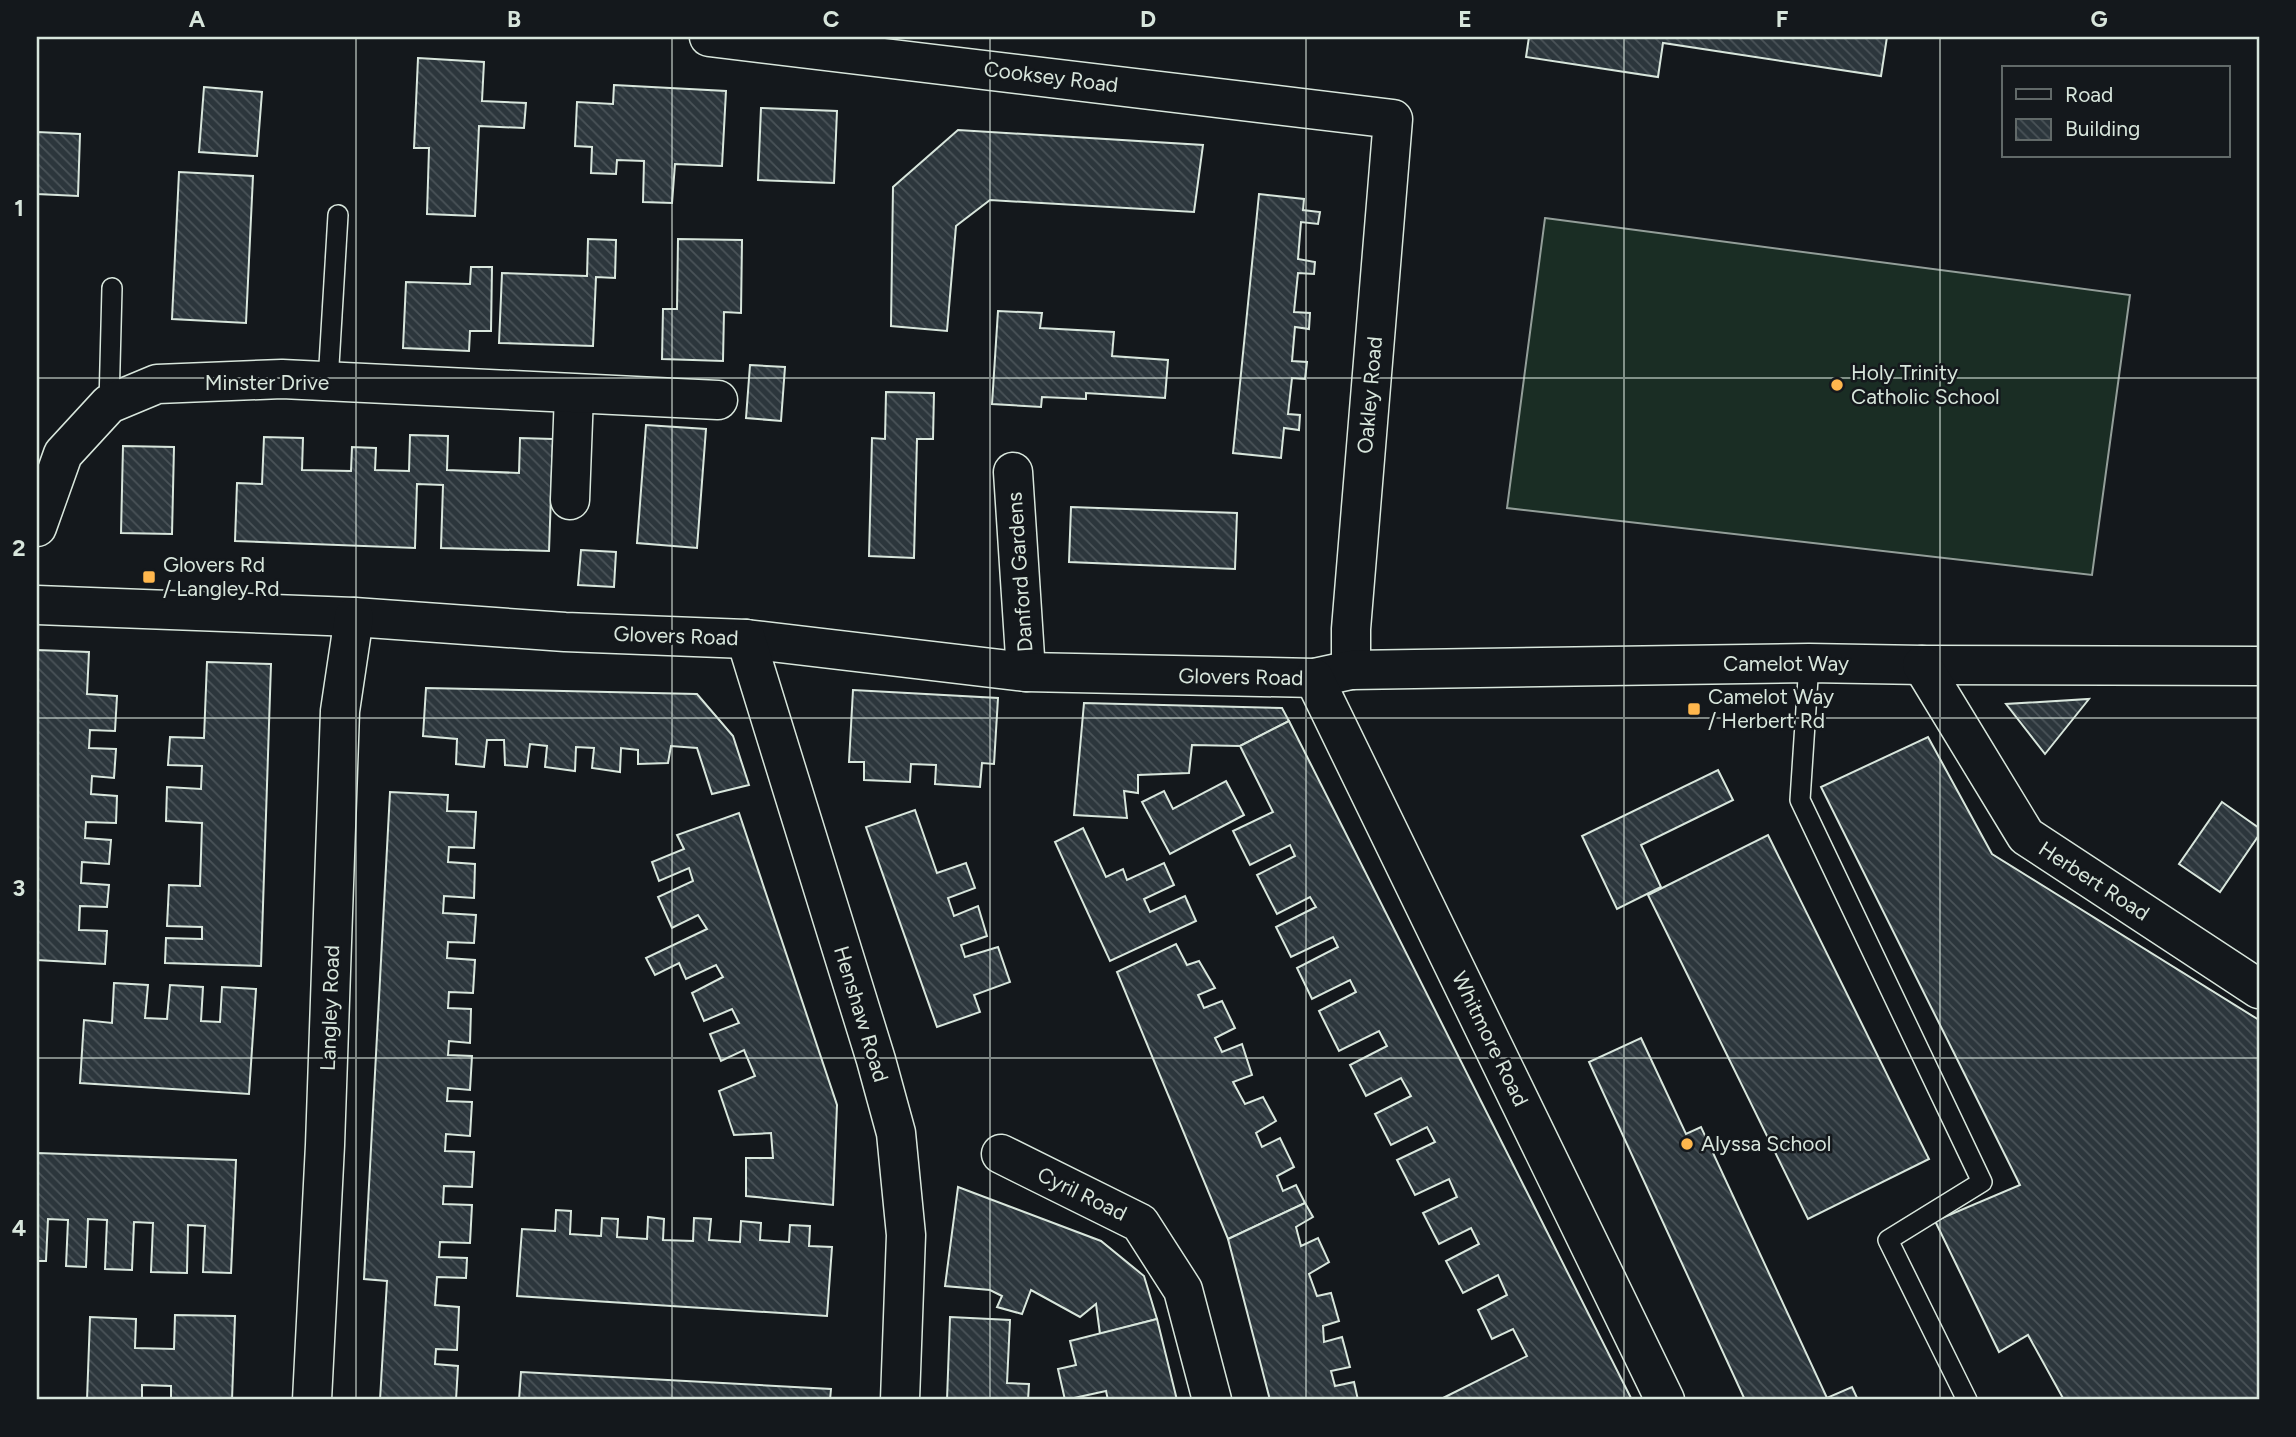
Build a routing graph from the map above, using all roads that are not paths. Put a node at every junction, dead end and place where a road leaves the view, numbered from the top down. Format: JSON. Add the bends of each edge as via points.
{"nodes":[{"id":1,"x":709,"y":37,"type":"edge"},
{"id":2,"x":1393,"y":119,"type":"joint"},
{"id":3,"x":338,"y":215,"type":"dead end"},
{"id":4,"x":112,"y":288,"type":"dead end"},
{"id":5,"x":328,"y":382,"type":"junction"},
{"id":6,"x":574,"y":394,"type":"junction"},
{"id":7,"x":718,"y":400,"type":"dead end"},
{"id":8,"x":109,"y":404,"type":"junction"},
{"id":9,"x":1013,"y":471,"type":"dead end"},
{"id":10,"x":570,"y":500,"type":"dead end"},
{"id":11,"x":37,"y":527,"type":"edge"},
{"id":12,"x":37,"y":605,"type":"edge"},
{"id":13,"x":354,"y":617,"type":"junction"},
{"id":14,"x":746,"y":639,"type":"junction"},
{"id":15,"x":1809,"y":663,"type":"junction"},
{"id":16,"x":1922,"y":666,"type":"junction"},
{"id":17,"x":2259,"y":666,"type":"edge"},
{"id":18,"x":1351,"y":670,"type":"junction"},
{"id":19,"x":1026,"y":672,"type":"junction"},
{"id":20,"x":1314,"y":678,"type":"junction"},
{"id":21,"x":2259,"y":989,"type":"edge"},
{"id":22,"x":1001,"y":1154,"type":"dead end"},
{"id":23,"x":312,"y":1400,"type":"edge"},
{"id":24,"x":900,"y":1400,"type":"edge"},
{"id":25,"x":1212,"y":1400,"type":"edge"},
{"id":26,"x":1665,"y":1400,"type":"edge"},
{"id":27,"x":1967,"y":1400,"type":"edge"}],
"edges":[{"from":1,"to":2,"type":"street","name":"Cooksey Road"},
{"from":2,"to":18,"type":"street","name":"Oakley Road"},
{"from":3,"to":5,"type":"lane"},
{"from":4,"to":8,"type":"lane"},
{"from":5,"to":6,"type":"street","name":"Minster Drive"},
{"from":5,"to":8,"type":"street","name":"Minster Drive","via":[[157,384]]},
{"from":6,"to":7,"type":"street","name":"Minster Drive"},
{"from":6,"to":10,"type":"street"},
{"from":8,"to":11,"type":"street","name":"Minster Drive","via":[[62,454]]},
{"from":9,"to":19,"type":"street","name":"Danford Gardens"},
{"from":12,"to":13,"type":"street","name":"Glovers Road"},
{"from":13,"to":14,"type":"street","name":"Glovers Road"},
{"from":13,"to":23,"type":"street","name":"Langley Road","via":[[340,711]]},
{"from":14,"to":19,"type":"street","name":"Glovers Road"},
{"from":14,"to":24,"type":"street","name":"Henshaw Road","via":[[895,1133],[906,1235]]},
{"from":15,"to":16,"type":"street","name":"Camelot Way"},
{"from":15,"to":18,"type":"street","name":"Camelot Way"},
{"from":15,"to":27,"type":"lane","via":[[1800,800],[1982,1182],[1888,1241]]},
{"from":16,"to":17,"type":"street","name":"Camelot Way"},
{"from":16,"to":21,"type":"street","name":"Herbert Road","via":[[2026,836]]},
{"from":18,"to":20,"type":"street","name":"Camelot Way"},
{"from":19,"to":20,"type":"street","name":"Glovers Road"},
{"from":20,"to":26,"type":"street","name":"Whitmore Road"},
{"from":22,"to":25,"type":"street","name":"Cyril Road","via":[[1140,1223],[1183,1290]]}]}
